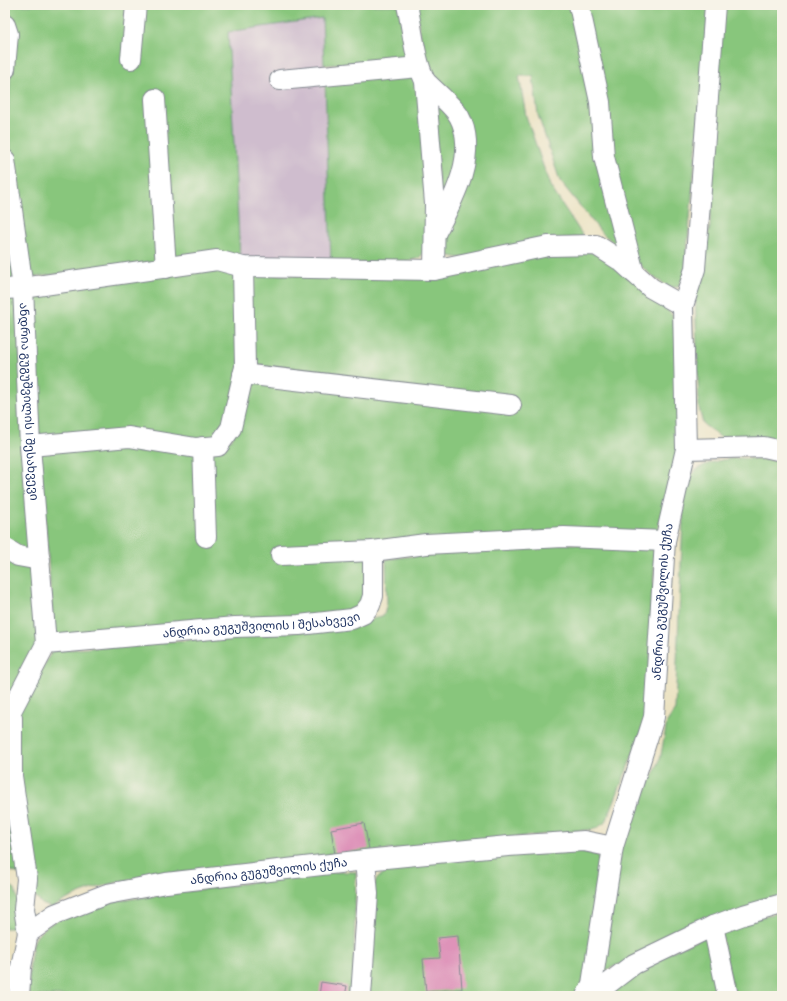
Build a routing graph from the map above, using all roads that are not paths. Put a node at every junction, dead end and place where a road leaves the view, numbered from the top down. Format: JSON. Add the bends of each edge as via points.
{"nodes":[{"id":1,"x":136,"y":5,"type":"edge"},
{"id":2,"x":407,"y":5,"type":"edge"},
{"id":3,"x":579,"y":5,"type":"edge"},
{"id":4,"x":715,"y":5,"type":"edge"},
{"id":5,"x":5,"y":25,"type":"edge"},
{"id":6,"x":131,"y":58,"type":"dead end"},
{"id":7,"x":5,"y":69,"type":"edge"},
{"id":8,"x":422,"y":74,"type":"junction"},
{"id":9,"x":280,"y":80,"type":"dead end"},
{"id":10,"x":155,"y":99,"type":"dead end"},
{"id":11,"x":5,"y":160,"type":"edge"},
{"id":12,"x":434,"y":236,"type":"junction"},
{"id":13,"x":243,"y":267,"type":"junction"},
{"id":14,"x":166,"y":268,"type":"junction"},
{"id":15,"x":434,"y":270,"type":"junction"},
{"id":16,"x":634,"y":273,"type":"junction"},
{"id":17,"x":14,"y":288,"type":"edge"},
{"id":18,"x":683,"y":306,"type":"junction"},
{"id":19,"x":243,"y":374,"type":"junction"},
{"id":20,"x":511,"y":405,"type":"dead end"},
{"id":21,"x":30,"y":446,"type":"junction"},
{"id":22,"x":203,"y":447,"type":"junction"},
{"id":23,"x":686,"y":449,"type":"junction"},
{"id":24,"x":782,"y":451,"type":"edge"},
{"id":25,"x":206,"y":537,"type":"dead end"},
{"id":26,"x":665,"y":541,"type":"junction"},
{"id":27,"x":5,"y":548,"type":"edge"},
{"id":28,"x":373,"y":551,"type":"junction"},
{"id":29,"x":281,"y":555,"type":"dead end"},
{"id":30,"x":40,"y":560,"type":"junction"},
{"id":31,"x":46,"y":644,"type":"junction"},
{"id":32,"x":7,"y":711,"type":"edge"},
{"id":33,"x":613,"y":847,"type":"junction"},
{"id":34,"x":365,"y":860,"type":"junction"},
{"id":35,"x":782,"y":904,"type":"edge"},
{"id":36,"x":713,"y":926,"type":"junction"},
{"id":37,"x":28,"y":933,"type":"junction"},
{"id":38,"x":19,"y":996,"type":"edge"},
{"id":39,"x":361,"y":996,"type":"edge"},
{"id":40,"x":586,"y":996,"type":"edge"},
{"id":41,"x":592,"y":996,"type":"edge"},
{"id":42,"x":728,"y":996,"type":"edge"}],
"edges":[{"from":1,"to":6,"type":"street"},
{"from":2,"to":8,"type":"street"},
{"from":3,"to":16,"type":"street","via":[[600,102],[604,157]]},
{"from":4,"to":18,"type":"street","name":"ანდრია გუგუშვილის ქუჩა","via":[[695,269]]},
{"from":5,"to":7,"type":"street","via":[[8,34]]},
{"from":8,"to":9,"type":"street"},
{"from":8,"to":12,"type":"street","via":[[435,204]]},
{"from":8,"to":12,"type":"street","via":[[459,116],[465,136],[465,162],[455,197]]},
{"from":10,"to":14,"type":"street"},
{"from":11,"to":17,"type":"street","name":"ანდრია გუგუშვილის I შესახვევი"},
{"from":12,"to":15,"type":"street"},
{"from":13,"to":14,"type":"street","via":[[217,260]]},
{"from":13,"to":15,"type":"street"},
{"from":13,"to":19,"type":"street"},
{"from":14,"to":17,"type":"street"},
{"from":15,"to":16,"type":"street","via":[[548,246],[596,245]]},
{"from":16,"to":18,"type":"street","via":[[651,288]]},
{"from":17,"to":21,"type":"street","name":"ანდრია გუგუშვილის I შესახვევი"},
{"from":18,"to":23,"type":"street","name":"ანდრია გუგუშვილის ქუჩა"},
{"from":19,"to":20,"type":"street"},
{"from":19,"to":22,"type":"street","via":[[231,428],[218,446]]},
{"from":21,"to":22,"type":"street","via":[[129,437]]},
{"from":21,"to":30,"type":"street","name":"ანდრია გუგუშვილის I შესახვევი"},
{"from":22,"to":25,"type":"street"},
{"from":23,"to":24,"type":"street","via":[[764,447]]},
{"from":23,"to":26,"type":"street","name":"ანდრია გუგუშვილის ქუჩა"},
{"from":26,"to":28,"type":"street","via":[[564,537],[426,544]]},
{"from":26,"to":33,"type":"street","name":"ანდრია გუგუშვილის ქუჩა","via":[[654,717]]},
{"from":27,"to":30,"type":"street","via":[[18,556]]},
{"from":28,"to":29,"type":"street"},
{"from":28,"to":31,"type":"street","name":"ანდრია გუგუშვილის I შესახვევი","via":[[373,596],[363,614],[352,619]]},
{"from":30,"to":31,"type":"street","name":"ანდრია გუგუშვილის I შესახვევი"},
{"from":31,"to":32,"type":"street"},
{"from":32,"to":37,"type":"street","via":[[12,718],[12,776],[27,879],[24,909]]},
{"from":33,"to":34,"type":"street","name":"ანდრია გუგუშვილის ქუჩა","via":[[584,841]]},
{"from":33,"to":40,"type":"street","name":"ანდრია გუგუშვილის ქუჩა","via":[[592,984]]},
{"from":34,"to":37,"type":"street","name":"ანდრია გუგუშვილის ქუჩა","via":[[166,883],[107,894],[55,914]]},
{"from":34,"to":39,"type":"street","via":[[368,894]]},
{"from":35,"to":36,"type":"street"},
{"from":36,"to":41,"type":"street","via":[[634,964]]},
{"from":36,"to":42,"type":"street"},
{"from":37,"to":38,"type":"street","via":[[21,967]]}]}
